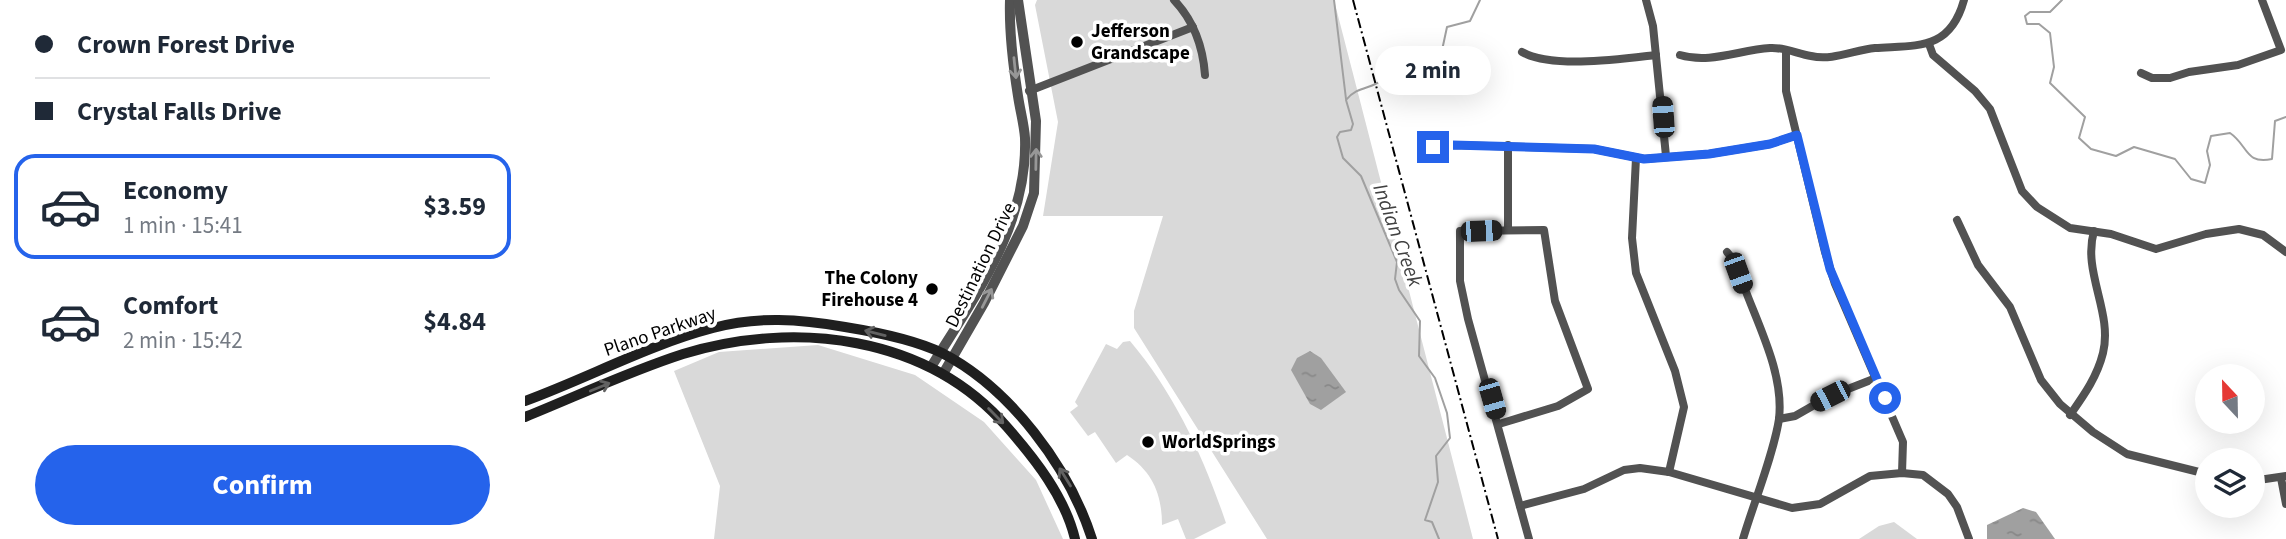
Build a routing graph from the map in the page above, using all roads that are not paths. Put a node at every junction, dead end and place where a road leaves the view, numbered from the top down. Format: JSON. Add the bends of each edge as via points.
{"nodes":[{"id":1,"x":1010,"y":0,"type":"edge"},
{"id":2,"x":1018,"y":0,"type":"edge"},
{"id":3,"x":1174,"y":0,"type":"edge"},
{"id":4,"x":1646,"y":0,"type":"edge"},
{"id":5,"x":1964,"y":0,"type":"edge"},
{"id":6,"x":2262,"y":0,"type":"edge"},
{"id":7,"x":1193,"y":27,"type":"junction"},
{"id":8,"x":1929,"y":44,"type":"junction"},
{"id":9,"x":1786,"y":51,"type":"junction"},
{"id":10,"x":1522,"y":52,"type":"dead end"},
{"id":11,"x":1656,"y":55,"type":"junction"},
{"id":12,"x":1680,"y":55,"type":"dead end"},
{"id":13,"x":2141,"y":73,"type":"dead end"},
{"id":14,"x":1205,"y":75,"type":"dead end"},
{"id":15,"x":1029,"y":91,"type":"junction"},
{"id":16,"x":1797,"y":135,"type":"junction"},
{"id":17,"x":1507,"y":145,"type":"junction"},
{"id":18,"x":1433,"y":147,"type":"dead end"},
{"id":19,"x":1666,"y":156,"type":"junction"},
{"id":20,"x":1636,"y":158,"type":"junction"},
{"id":21,"x":1957,"y":220,"type":"dead end"},
{"id":22,"x":1508,"y":230,"type":"junction"},
{"id":23,"x":2094,"y":231,"type":"junction"},
{"id":24,"x":1727,"y":252,"type":"dead end"},
{"id":25,"x":2286,"y":252,"type":"edge"},
{"id":26,"x":940,"y":352,"type":"junction"},
{"id":27,"x":952,"y":359,"type":"junction"},
{"id":28,"x":931,"y":367,"type":"junction"},
{"id":29,"x":943,"y":374,"type":"junction"},
{"id":30,"x":1876,"y":378,"type":"junction"},
{"id":31,"x":525,"y":401,"type":"edge"},
{"id":32,"x":2070,"y":415,"type":"junction"},
{"id":33,"x":525,"y":417,"type":"edge"},
{"id":34,"x":1779,"y":419,"type":"junction"},
{"id":35,"x":1499,"y":424,"type":"junction"},
{"id":36,"x":2195,"y":471,"type":"edge"},
{"id":37,"x":1669,"y":472,"type":"junction"},
{"id":38,"x":1902,"y":473,"type":"junction"},
{"id":39,"x":2284,"y":477,"type":"edge"},
{"id":40,"x":2265,"y":479,"type":"edge"},
{"id":41,"x":1755,"y":499,"type":"junction"},
{"id":42,"x":2286,"y":504,"type":"edge"},
{"id":43,"x":1520,"y":506,"type":"junction"},
{"id":44,"x":1075,"y":539,"type":"edge"},
{"id":45,"x":1092,"y":539,"type":"edge"},
{"id":46,"x":1529,"y":539,"type":"edge"},
{"id":47,"x":1743,"y":539,"type":"edge"},
{"id":48,"x":1969,"y":539,"type":"edge"}],
"edges":[{"from":1,"to":26,"type":"street","name":"Destination Drive","one_way":true,"via":[[1025,135],[1020,202],[1005,241]]},
{"from":2,"to":15,"type":"street","name":"Destination Drive"},
{"from":3,"to":7,"type":"street"},
{"from":4,"to":11,"type":"street"},
{"from":5,"to":8,"type":"street","via":[[1949,29]]},
{"from":6,"to":13,"type":"street","via":[[2281,50],[2227,68],[2170,78]]},
{"from":7,"to":14,"type":"street"},
{"from":7,"to":15,"type":"street"},
{"from":8,"to":9,"type":"street","via":[[1819,57]]},
{"from":8,"to":23,"type":"street","via":[[1933,55],[1990,109],[2022,191],[2037,207],[2070,228]]},
{"from":9,"to":12,"type":"street","via":[[1758,49],[1705,60]]},
{"from":9,"to":16,"type":"street","via":[[1786,90]]},
{"from":10,"to":11,"type":"street","via":[[1545,59]]},
{"from":11,"to":19,"type":"street"},
{"from":27,"to":15,"type":"street","name":"Destination Drive","one_way":true,"via":[[1018,236],[1034,193],[1036,121]]},
{"from":16,"to":19,"type":"street","via":[[1709,154]]},
{"from":16,"to":30,"type":"street","via":[[1830,269]]},
{"from":17,"to":18,"type":"street"},
{"from":17,"to":20,"type":"street","via":[[1594,149]]},
{"from":17,"to":22,"type":"street"},
{"from":19,"to":20,"type":"street"},
{"from":20,"to":37,"type":"street","via":[[1632,238],[1636,273],[1683,397]]},
{"from":21,"to":32,"type":"street","via":[[1977,265],[2010,307],[2041,380]]},
{"from":22,"to":35,"type":"street","via":[[1460,232],[1463,297]]},
{"from":22,"to":35,"type":"street","via":[[1544,230],[1551,289],[1587,393]]},
{"from":23,"to":25,"type":"street","via":[[2156,249],[2239,229],[2263,235]]},
{"from":23,"to":32,"type":"street","via":[[2089,248],[2104,351],[2093,384]]},
{"from":24,"to":34,"type":"street","via":[[1736,264],[1773,368]]},
{"from":26,"to":27,"type":"main road","name":"Plano Parkway"},
{"from":26,"to":28,"type":"street","name":"Destination Drive"},
{"from":26,"to":31,"type":"main road","name":"Plano Parkway","one_way":true,"via":[[873,332],[803,320],[766,320],[715,328]]},
{"from":27,"to":29,"type":"street","name":"Destination Drive"},
{"from":45,"to":27,"type":"main road","name":"Plano Parkway","one_way":true,"via":[[1070,485],[1027,424]]},
{"from":28,"to":29,"type":"main road","name":"Plano Parkway"},
{"from":33,"to":28,"type":"main road","name":"Plano Parkway","one_way":true,"via":[[683,355],[752,340],[786,336],[842,340]]},
{"from":29,"to":44,"type":"main road","name":"Plano Parkway","one_way":true,"via":[[966,387],[1023,444],[1055,492]]},
{"from":30,"to":34,"type":"street"},
{"from":30,"to":38,"type":"street","via":[[1903,442]]},
{"from":32,"to":36,"type":"street","via":[[2132,456]]},
{"from":34,"to":41,"type":"street"},
{"from":35,"to":43,"type":"street"},
{"from":37,"to":41,"type":"street"},
{"from":37,"to":43,"type":"street","via":[[1625,470],[1584,489]]},
{"from":38,"to":41,"type":"street","via":[[1870,476],[1809,508],[1781,507]]},
{"from":38,"to":48,"type":"street","via":[[1923,475],[1948,494]]},
{"from":39,"to":40,"type":"street"},
{"from":39,"to":42,"type":"street"},
{"from":41,"to":47,"type":"street"},
{"from":43,"to":46,"type":"street"}]}
